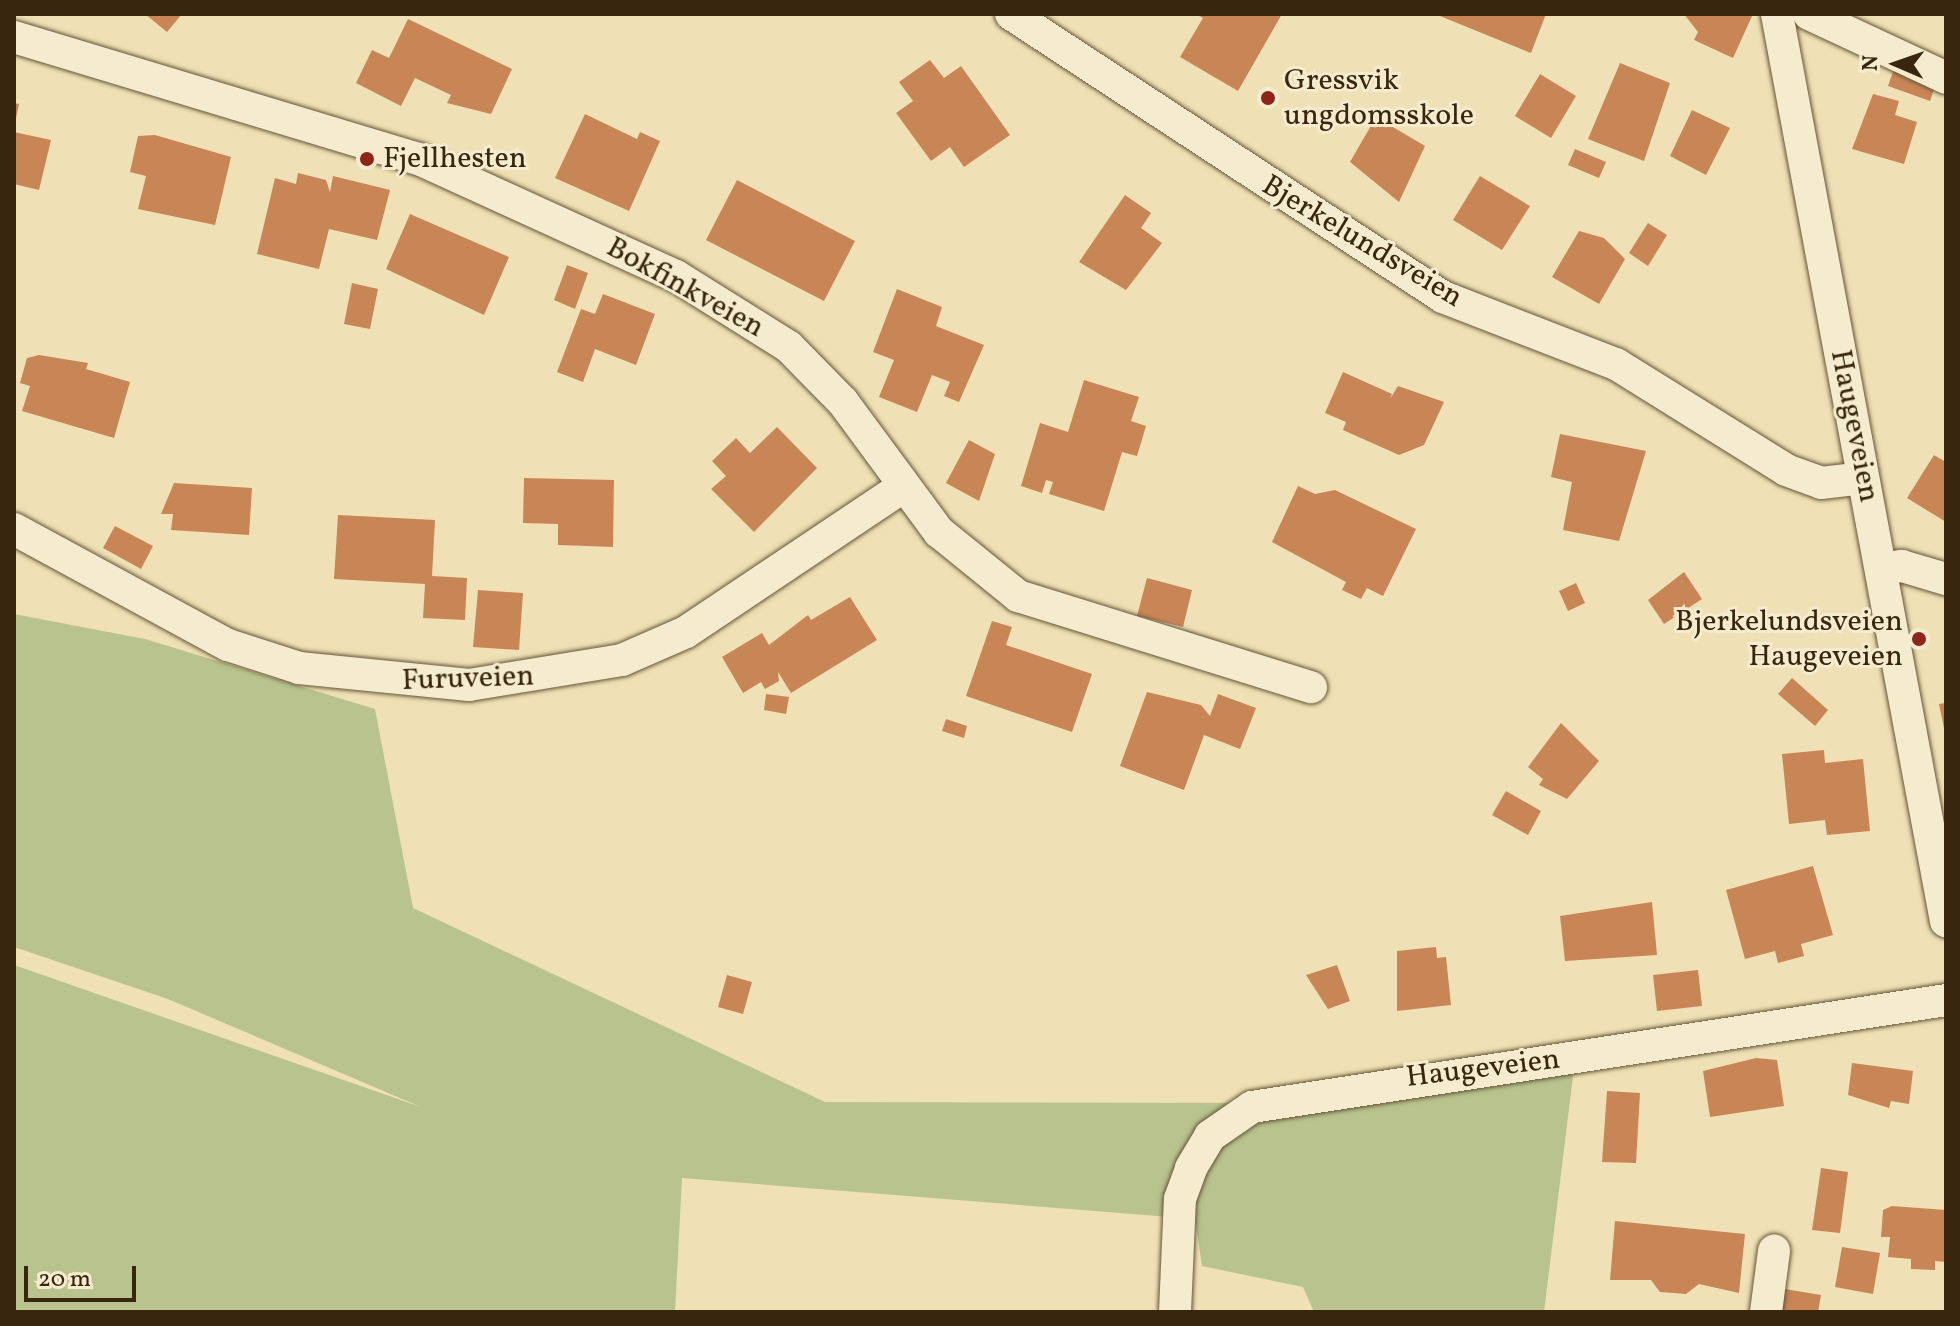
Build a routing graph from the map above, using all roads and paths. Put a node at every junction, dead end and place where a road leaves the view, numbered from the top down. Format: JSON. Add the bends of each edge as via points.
{"nodes":[{"id":1,"x":1011,"y":14,"type":"edge"},
{"id":2,"x":1777,"y":14,"type":"edge"},
{"id":3,"x":1809,"y":14,"type":"edge"},
{"id":4,"x":14,"y":37,"type":"edge"},
{"id":5,"x":1946,"y":78,"type":"edge"},
{"id":6,"x":1863,"y":478,"type":"junction"},
{"id":7,"x":904,"y":486,"type":"junction"},
{"id":8,"x":14,"y":529,"type":"edge"},
{"id":9,"x":1882,"y":569,"type":"junction"},
{"id":10,"x":1946,"y":579,"type":"edge"},
{"id":11,"x":1311,"y":687,"type":"dead end"},
{"id":12,"x":1938,"y":837,"type":"edge"},
{"id":13,"x":1946,"y":921,"type":"edge"},
{"id":14,"x":1946,"y":1000,"type":"edge"},
{"id":15,"x":1774,"y":1251,"type":"dead end"},
{"id":16,"x":1175,"y":1312,"type":"edge"},
{"id":17,"x":1766,"y":1312,"type":"edge"}],
"edges":[{"from":1,"to":6,"type":"street","name":"Bjerkelundsveien","via":[[1443,297],[1616,364],[1786,470],[1821,483]]},
{"from":2,"to":6,"type":"street","name":"Haugeveien"},
{"from":3,"to":5,"type":"street"},
{"from":4,"to":7,"type":"street","name":"Bokfinkveien","via":[[419,159],[676,276],[789,347],[843,402]]},
{"from":6,"to":9,"type":"street","name":"Haugeveien"},
{"from":7,"to":8,"type":"street","name":"Furuveien","via":[[686,632],[622,660],[469,685],[299,668],[228,645]]},
{"from":7,"to":11,"type":"street","name":"Bokfinkveien","via":[[939,532],[1018,596]]},
{"from":9,"to":10,"type":"street","via":[[1902,566]]},
{"from":9,"to":12,"type":"street","name":"Haugeveien"},
{"from":12,"to":13,"type":"street","name":"Haugeveien"},
{"from":14,"to":16,"type":"street","name":"Haugeveien","via":[[1252,1107],[1210,1136],[1191,1168],[1180,1199]]},
{"from":15,"to":17,"type":"street"}]}
